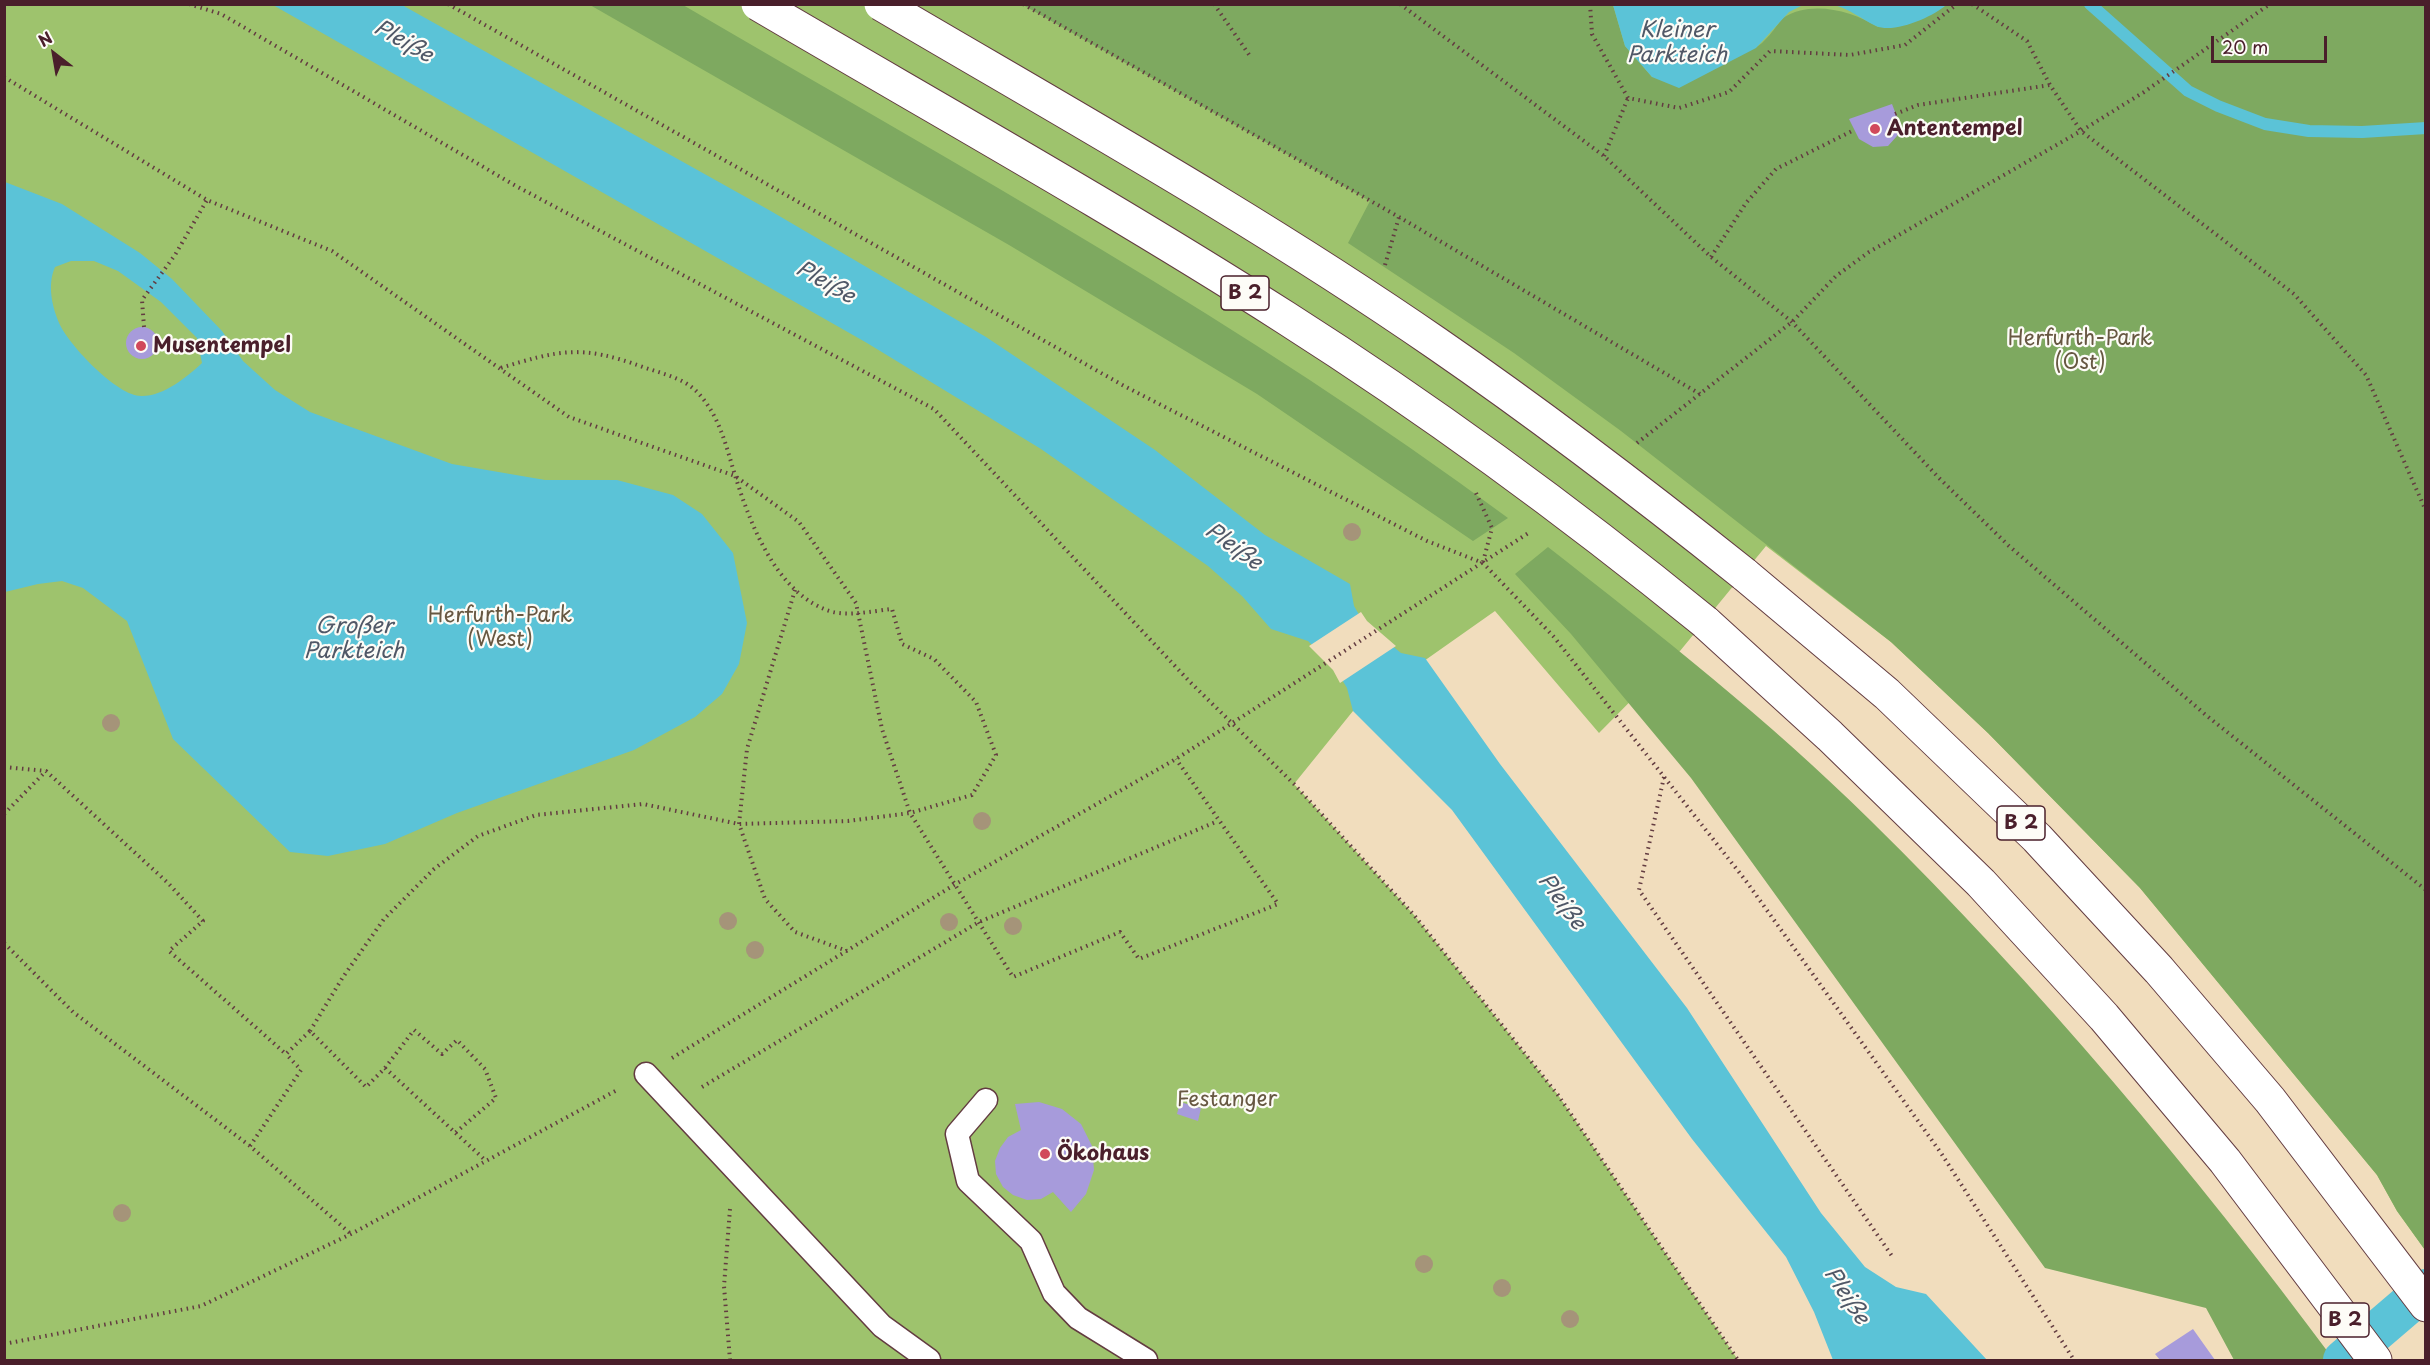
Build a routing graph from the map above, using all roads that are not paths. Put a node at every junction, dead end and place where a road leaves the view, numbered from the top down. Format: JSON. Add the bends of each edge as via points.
{"nodes":[{"id":1,"x":758,"y":4,"type":"edge"},
{"id":2,"x":881,"y":4,"type":"edge"},
{"id":3,"x":646,"y":1074,"type":"road end"},
{"id":4,"x":986,"y":1100,"type":"dead end"},
{"id":5,"x":2426,"y":1305,"type":"edge"},
{"id":6,"x":929,"y":1360,"type":"edge"},
{"id":7,"x":1146,"y":1360,"type":"edge"},
{"id":8,"x":2375,"y":1360,"type":"edge"}],
"edges":[{"from":1,"to":8,"type":"highway","number":"B 2","bridge":true,"via":[[1286,318],[1514,472],[1705,622],[1830,736],[1981,883],[2104,1017],[2195,1125]]},
{"from":2,"to":5,"type":"highway","number":"B 2","bridge":true,"via":[[1125,147],[1425,336],[1550,424],[1744,574],[1887,694],[2037,838],[2159,970],[2270,1100]]},
{"from":3,"to":6,"type":"lane","via":[[882,1326]]},
{"from":4,"to":7,"type":"lane","via":[[957,1134],[969,1181],[1030,1241],[1054,1293],[1078,1318]]}]}
